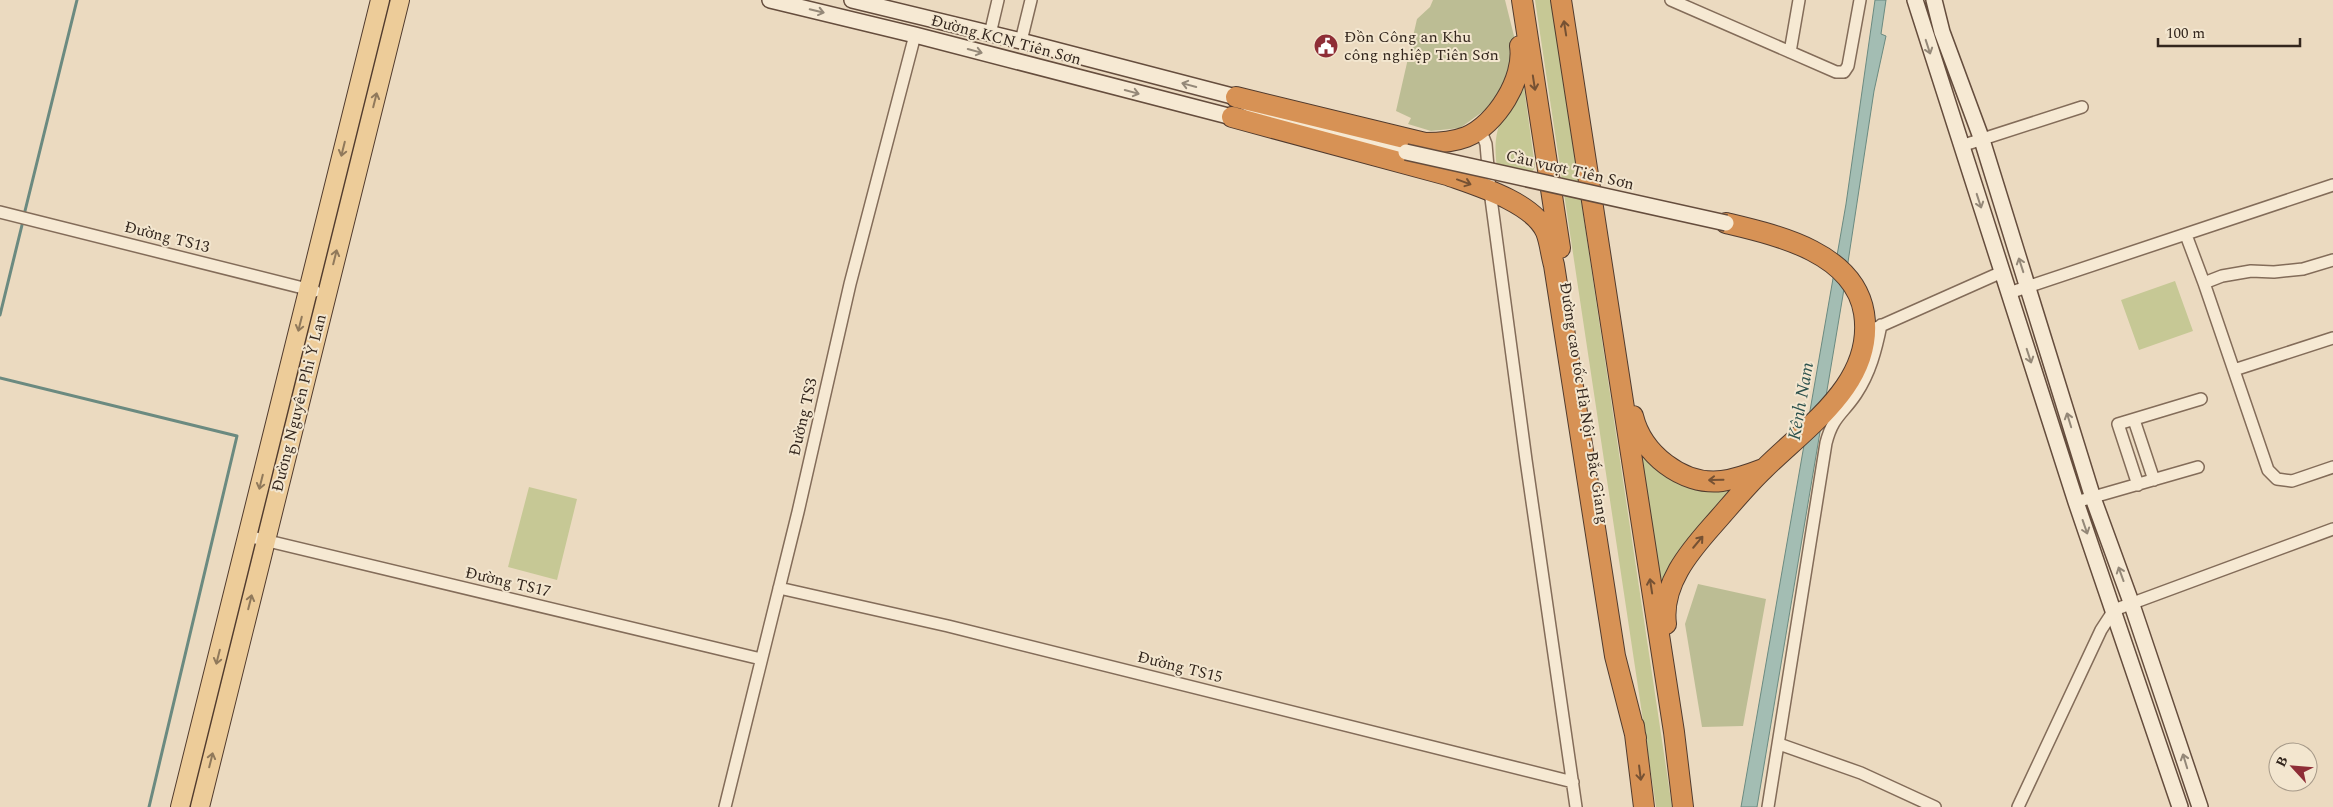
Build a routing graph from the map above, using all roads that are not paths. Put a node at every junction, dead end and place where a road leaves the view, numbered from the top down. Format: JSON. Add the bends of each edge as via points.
{"nodes":[{"id":1,"x":380,"y":0,"type":"edge"},
{"id":2,"x":400,"y":0,"type":"edge"},
{"id":3,"x":770,"y":0,"type":"edge"},
{"id":4,"x":852,"y":0,"type":"edge"},
{"id":5,"x":998,"y":0,"type":"edge"},
{"id":6,"x":1031,"y":0,"type":"edge"},
{"id":7,"x":1513,"y":0,"type":"edge"},
{"id":8,"x":1522,"y":0,"type":"edge"},
{"id":9,"x":1561,"y":0,"type":"edge"},
{"id":10,"x":1671,"y":0,"type":"edge"},
{"id":11,"x":1799,"y":0,"type":"edge"},
{"id":12,"x":1860,"y":0,"type":"edge"},
{"id":13,"x":1914,"y":0,"type":"edge"},
{"id":14,"x":1934,"y":0,"type":"edge"},
{"id":15,"x":920,"y":16,"type":"junction"},
{"id":16,"x":990,"y":34,"type":"junction"},
{"id":17,"x":915,"y":35,"type":"junction"},
{"id":18,"x":1021,"y":41,"type":"junction"},
{"id":19,"x":1790,"y":52,"type":"junction"},
{"id":20,"x":1236,"y":97,"type":"junction"},
{"id":21,"x":2082,"y":106,"type":"dead end"},
{"id":22,"x":1232,"y":117,"type":"junction"},
{"id":23,"x":1276,"y":118,"type":"junction"},
{"id":24,"x":1480,"y":128,"type":"junction"},
{"id":25,"x":1982,"y":140,"type":"junction"},
{"id":26,"x":1961,"y":146,"type":"junction"},
{"id":27,"x":1585,"y":163,"type":"junction"},
{"id":28,"x":2333,"y":185,"type":"edge"},
{"id":29,"x":1490,"y":191,"type":"junction"},
{"id":30,"x":0,"y":212,"type":"edge"},
{"id":31,"x":1726,"y":223,"type":"joint"},
{"id":32,"x":2186,"y":235,"type":"junction"},
{"id":33,"x":2333,"y":260,"type":"edge"},
{"id":34,"x":2002,"y":272,"type":"junction"},
{"id":35,"x":2204,"y":283,"type":"junction"},
{"id":36,"x":2028,"y":286,"type":"junction"},
{"id":37,"x":308,"y":289,"type":"junction"},
{"id":38,"x":326,"y":293,"type":"junction"},
{"id":39,"x":2009,"y":293,"type":"junction"},
{"id":40,"x":1873,"y":329,"type":"junction"},
{"id":41,"x":2333,"y":338,"type":"edge"},
{"id":42,"x":2234,"y":370,"type":"junction"},
{"id":43,"x":2201,"y":399,"type":"dead end"},
{"id":44,"x":2134,"y":420,"type":"junction"},
{"id":45,"x":2198,"y":467,"type":"dead end"},
{"id":46,"x":2333,"y":467,"type":"edge"},
{"id":47,"x":1763,"y":469,"type":"junction"},
{"id":48,"x":2154,"y":480,"type":"junction"},
{"id":49,"x":2138,"y":485,"type":"junction"},
{"id":50,"x":2093,"y":498,"type":"junction"},
{"id":51,"x":2076,"y":502,"type":"junction"},
{"id":52,"x":2333,"y":529,"type":"edge"},
{"id":53,"x":248,"y":536,"type":"junction"},
{"id":54,"x":265,"y":540,"type":"junction"},
{"id":55,"x":779,"y":588,"type":"junction"},
{"id":56,"x":2131,"y":602,"type":"junction"},
{"id":57,"x":2114,"y":610,"type":"junction"},
{"id":58,"x":761,"y":659,"type":"junction"},
{"id":59,"x":1636,"y":738,"type":"junction"},
{"id":60,"x":1779,"y":744,"type":"junction"},
{"id":61,"x":1573,"y":782,"type":"junction"},
{"id":62,"x":180,"y":807,"type":"edge"},
{"id":63,"x":200,"y":807,"type":"edge"},
{"id":64,"x":725,"y":807,"type":"edge"},
{"id":65,"x":1576,"y":807,"type":"edge"},
{"id":66,"x":1644,"y":807,"type":"edge"},
{"id":67,"x":1683,"y":807,"type":"edge"},
{"id":68,"x":1691,"y":807,"type":"edge"},
{"id":69,"x":1768,"y":807,"type":"edge"},
{"id":70,"x":1935,"y":807,"type":"edge"},
{"id":71,"x":2018,"y":807,"type":"edge"},
{"id":72,"x":2180,"y":807,"type":"edge"},
{"id":73,"x":2200,"y":807,"type":"edge"}],
"edges":[{"from":1,"to":37,"type":"main road","name":"Đường Nguyên Phi Ỷ Lan","one_way":true},
{"from":38,"to":2,"type":"main road","name":"Đường Nguyên Phi Ỷ Lan","one_way":true},
{"from":3,"to":17,"type":"main road","name":"Đường KCN Tiên Sơn","one_way":true},
{"from":4,"to":15,"type":"main road","name":"Đường KCN Tiên Sơn"},
{"from":5,"to":16,"type":"street"},
{"from":6,"to":18,"type":"street"},
{"from":7,"to":24,"type":"highway","via":[[1521,50],[1520,70],[1504,102]]},
{"from":8,"to":59,"type":"highway","name":"Đường cao tốc Hà Nội - Bắc Giang","one_way":true},
{"from":27,"to":9,"type":"highway","one_way":true},
{"from":10,"to":19,"type":"street"},
{"from":11,"to":19,"type":"street"},
{"from":12,"to":19,"type":"street","via":[[1848,66],[1844,72],[1836,72]]},
{"from":13,"to":26,"type":"main road","one_way":true},
{"from":14,"to":25,"type":"main road","via":[[1942,32]]},
{"from":15,"to":16,"type":"main road","name":"Đường KCN Tiên Sơn"},
{"from":15,"to":17,"type":"main road"},
{"from":16,"to":18,"type":"main road","name":"Đường KCN Tiên Sơn"},
{"from":17,"to":22,"type":"main road","name":"Đường KCN Tiên Sơn","one_way":true},
{"from":17,"to":55,"type":"street","name":"Đường TS3","via":[[850,284]]},
{"from":20,"to":18,"type":"main road","name":"Đường KCN Tiên Sơn","one_way":true},
{"from":20,"to":23,"type":"main road","name":"Đường KCN Tiên Sơn"},
{"from":20,"to":24,"type":"highway","via":[[1425,143],[1444,143],[1467,137]]},
{"from":21,"to":25,"type":"street"},
{"from":22,"to":23,"type":"main road","name":"Đường KCN Tiên Sơn"},
{"from":22,"to":29,"type":"highway","one_way":true,"via":[[1447,175]]},
{"from":23,"to":31,"type":"main road","name":"Cầu vượt Tiên Sơn","bridge":true,"via":[[1406,152]]},
{"from":24,"to":29,"type":"street","via":[[1486,144]]},
{"from":25,"to":26,"type":"street"},
{"from":36,"to":25,"type":"main road","one_way":true},
{"from":26,"to":34,"type":"main road","one_way":true},
{"from":47,"to":27,"type":"highway","one_way":true,"via":[[1721,481],[1685,476],[1670,467],[1642,440],[1633,418],[1608,254]]},
{"from":67,"to":27,"type":"highway","one_way":true},
{"from":28,"to":32,"type":"street"},
{"from":29,"to":59,"type":"highway","via":[[1522,208],[1546,231],[1615,656]]},
{"from":29,"to":61,"type":"street"},
{"from":30,"to":37,"type":"street","name":"Đường TS13"},
{"from":31,"to":40,"type":"highway","via":[[1789,241],[1824,258],[1850,282]]},
{"from":32,"to":35,"type":"street"},
{"from":32,"to":36,"type":"street"},
{"from":33,"to":35,"type":"street","via":[[2303,269],[2222,276]]},
{"from":34,"to":39,"type":"main road"},
{"from":34,"to":40,"type":"street"},
{"from":35,"to":42,"type":"street"},
{"from":36,"to":39,"type":"street"},
{"from":50,"to":36,"type":"main road","one_way":true},
{"from":37,"to":38,"type":"street","name":"Đường TS13"},
{"from":37,"to":53,"type":"main road","name":"Đường Nguyên Phi Ỷ Lan","one_way":true},
{"from":38,"to":54,"type":"main road","name":"Đường Nguyên Phi Ỷ Lan"},
{"from":39,"to":51,"type":"main road","one_way":true},
{"from":40,"to":47,"type":"highway","via":[[1850,381],[1815,421]]},
{"from":40,"to":60,"type":"street","via":[[1874,359],[1855,394],[1831,425],[1826,443]]},
{"from":41,"to":42,"type":"street"},
{"from":42,"to":46,"type":"street","via":[[2268,470],[2277,479],[2292,481]]},
{"from":43,"to":44,"type":"street"},
{"from":44,"to":48,"type":"street"},
{"from":44,"to":49,"type":"street","via":[[2118,424]]},
{"from":45,"to":48,"type":"street"},
{"from":68,"to":47,"type":"highway","one_way":true,"via":[[1664,609],[1669,588],[1686,558]]},
{"from":48,"to":49,"type":"street"},
{"from":49,"to":50,"type":"street"},
{"from":50,"to":51,"type":"street"},
{"from":56,"to":50,"type":"main road","one_way":true},
{"from":51,"to":57,"type":"main road","one_way":true},
{"from":52,"to":56,"type":"street"},
{"from":53,"to":54,"type":"street","name":"Đường TS17"},
{"from":53,"to":62,"type":"main road","name":"Đường Nguyên Phi Ỷ Lan","one_way":true},
{"from":54,"to":58,"type":"street","name":"Đường TS17"},
{"from":63,"to":54,"type":"main road","name":"Đường Nguyên Phi Ỷ Lan","one_way":true},
{"from":55,"to":58,"type":"street","name":"Đường TS3"},
{"from":55,"to":61,"type":"street","name":"Đường TS15","via":[[948,626]]},
{"from":56,"to":57,"type":"street"},
{"from":73,"to":56,"type":"main road","one_way":true},
{"from":57,"to":71,"type":"street","via":[[2101,630]]},
{"from":57,"to":72,"type":"main road"},
{"from":58,"to":64,"type":"street","name":"Đường TS3"},
{"from":59,"to":66,"type":"highway","name":"Đường cao tốc Hà Nội - Bắc Giang","one_way":true},
{"from":60,"to":69,"type":"street"},
{"from":60,"to":70,"type":"street","via":[[1861,773]]},
{"from":61,"to":65,"type":"street"}]}
